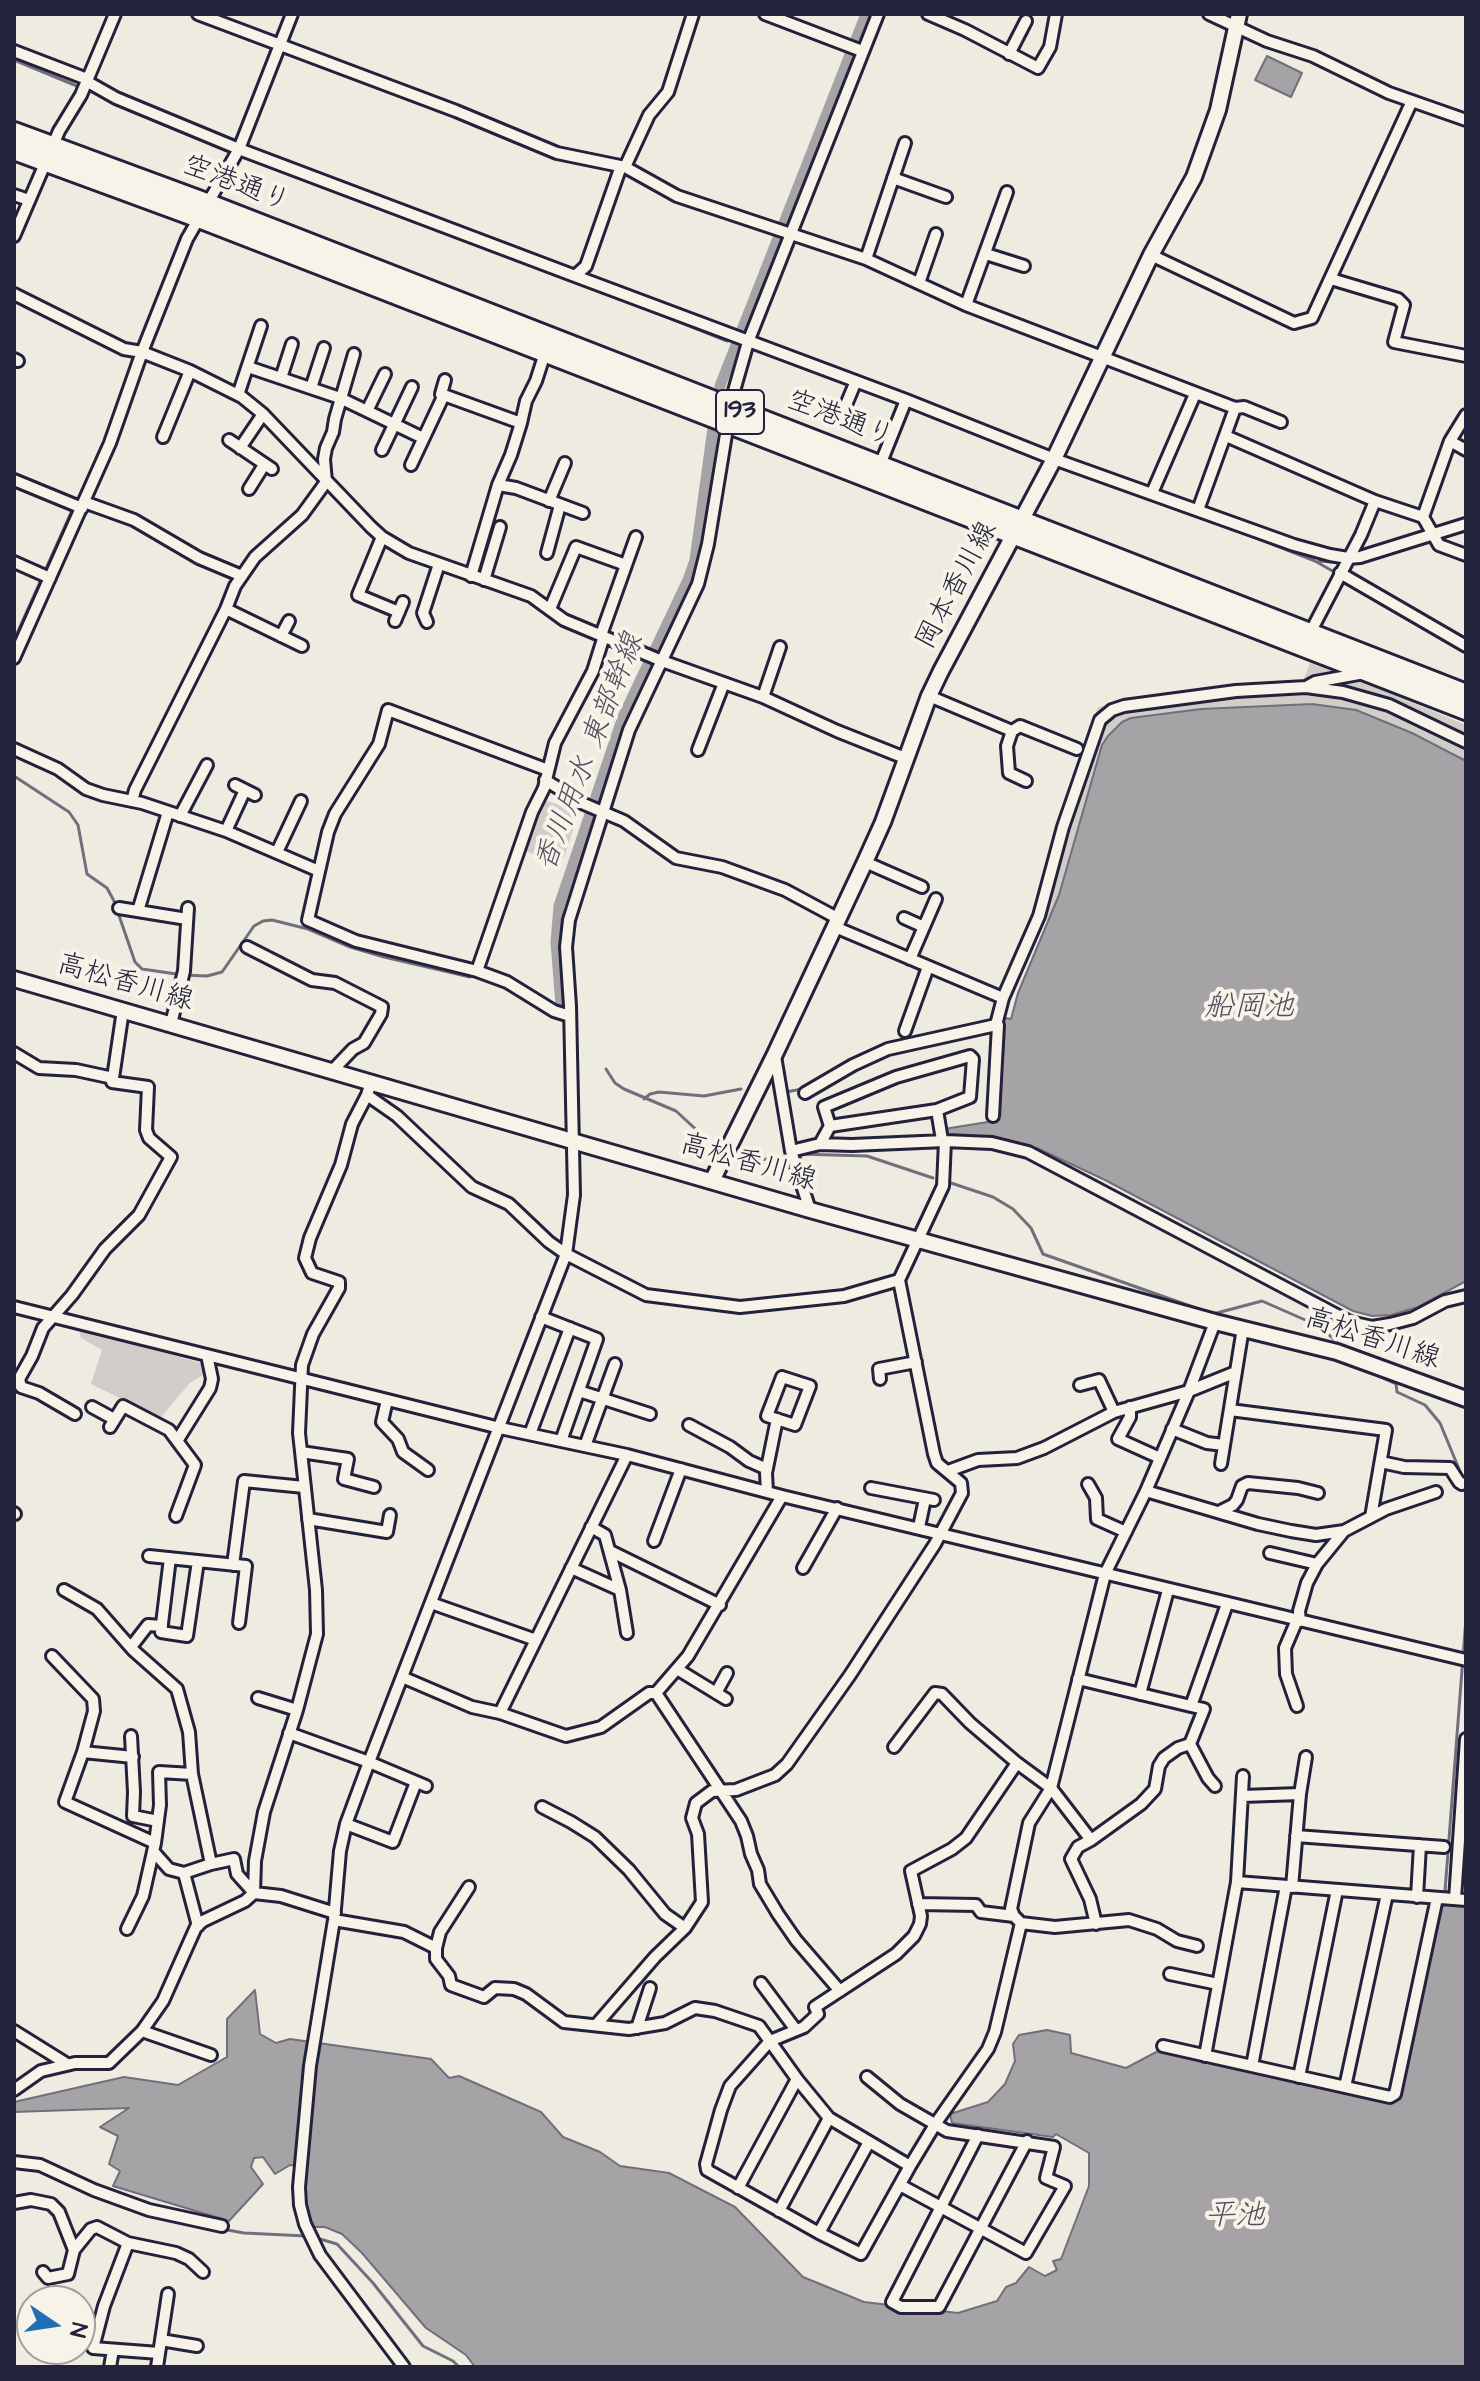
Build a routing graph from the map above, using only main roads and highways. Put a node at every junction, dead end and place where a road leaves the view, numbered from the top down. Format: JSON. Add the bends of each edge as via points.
{"nodes":[{"id":1,"x":1237,"y":20,"type":"edge"},
{"id":2,"x":14,"y":132,"type":"edge"},
{"id":3,"x":14,"y":150,"type":"edge"},
{"id":4,"x":50,"y":154,"type":"junction"},
{"id":5,"x":204,"y":211,"type":"junction"},
{"id":6,"x":728,"y":416,"type":"junction"},
{"id":7,"x":1019,"y":527,"type":"junction"},
{"id":8,"x":1466,"y":694,"type":"edge"},
{"id":9,"x":1466,"y":710,"type":"edge"},
{"id":10,"x":14,"y":979,"type":"edge"},
{"id":11,"x":712,"y":1181,"type":"junction"},
{"id":12,"x":1466,"y":1399,"type":"edge"}],
"edges":[{"from":1,"to":7,"type":"main road","name":"岡本香川線","via":[[1210,137],[1194,177]]},
{"from":2,"to":4,"type":"highway","name":"空港通り","number":"193"},
{"from":3,"to":4,"type":"highway","name":"空港通り","number":"193"},
{"from":4,"to":5,"type":"highway","name":"空港通り","number":"193"},
{"from":5,"to":6,"type":"highway","name":"空港通り","number":"193"},
{"from":5,"to":6,"type":"highway","name":"空港通り","number":"193","via":[[545,353]]},
{"from":6,"to":7,"type":"highway","name":"空港通り","number":"193"},
{"from":6,"to":7,"type":"highway","name":"空港通り","number":"193","via":[[880,465]]},
{"from":7,"to":8,"type":"highway","name":"空港通り","number":"193"},
{"from":7,"to":9,"type":"highway","name":"空港通り","number":"193"},
{"from":7,"to":11,"type":"main road","name":"岡本香川線","via":[[929,696],[883,822]]},
{"from":10,"to":11,"type":"main road","name":"高松香川線","via":[[332,1071],[369,1088]]},
{"from":11,"to":12,"type":"main road","name":"高松香川線","via":[[1337,1352]]}]}
